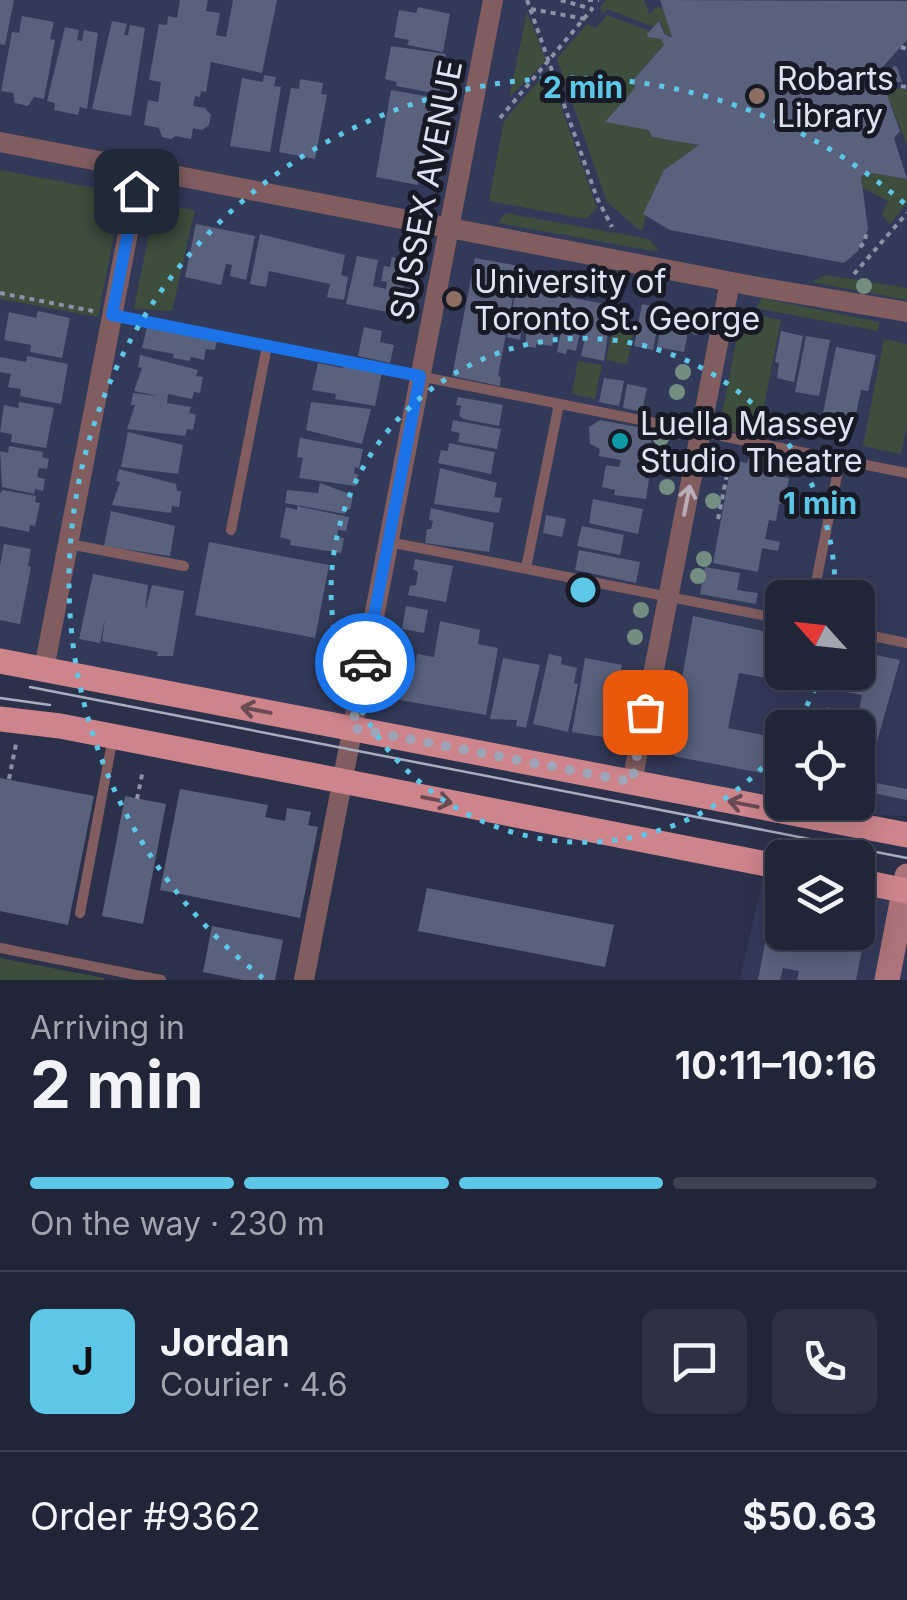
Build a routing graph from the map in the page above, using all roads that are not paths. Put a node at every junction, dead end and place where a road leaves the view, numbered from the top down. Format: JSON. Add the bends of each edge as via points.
{"nodes":[{"id":1,"x":493,"y":0,"type":"edge"},
{"id":2,"x":0,"y":142,"type":"edge"},
{"id":3,"x":140,"y":170,"type":"junction"},
{"id":4,"x":449,"y":227,"type":"junction"},
{"id":5,"x":730,"y":282,"type":"junction"},
{"id":6,"x":907,"y":312,"type":"edge"},
{"id":7,"x":112,"y":315,"type":"junction"},
{"id":8,"x":267,"y":346,"type":"junction"},
{"id":9,"x":420,"y":376,"type":"junction"},
{"id":10,"x":558,"y":404,"type":"junction"},
{"id":11,"x":700,"y":432,"type":"junction"},
{"id":12,"x":840,"y":460,"type":"junction"},
{"id":13,"x":907,"y":473,"type":"edge"},
{"id":14,"x":231,"y":530,"type":"dead end"},
{"id":15,"x":388,"y":542,"type":"junction"},
{"id":16,"x":68,"y":544,"type":"junction"},
{"id":17,"x":184,"y":566,"type":"dead end"},
{"id":18,"x":526,"y":568,"type":"junction"},
{"id":19,"x":817,"y":580,"type":"edge"},
{"id":20,"x":668,"y":596,"type":"junction"},
{"id":21,"x":765,"y":615,"type":"edge"},
{"id":22,"x":875,"y":636,"type":"edge"},
{"id":23,"x":907,"y":643,"type":"edge"},
{"id":24,"x":0,"y":661,"type":"edge"},
{"id":25,"x":44,"y":668,"type":"junction"},
{"id":26,"x":0,"y":719,"type":"edge"},
{"id":27,"x":352,"y":728,"type":"junction"},
{"id":28,"x":113,"y":737,"type":"junction"},
{"id":29,"x":342,"y":780,"type":"junction"},
{"id":30,"x":632,"y":782,"type":"junction"},
{"id":31,"x":907,"y":835,"type":"edge"},
{"id":32,"x":765,"y":864,"type":"edge"},
{"id":33,"x":875,"y":883,"type":"edge"},
{"id":34,"x":906,"y":886,"type":"edge"},
{"id":35,"x":80,"y":913,"type":"dead end"},
{"id":36,"x":0,"y":948,"type":"edge"},
{"id":37,"x":160,"y":980,"type":"edge"},
{"id":38,"x":304,"y":980,"type":"edge"},
{"id":39,"x":887,"y":980,"type":"edge"}],
"edges":[{"from":1,"to":4,"type":"street","name":"SUSSEX AVENUE"},
{"from":2,"to":3,"type":"street"},
{"from":3,"to":4,"type":"street"},
{"from":3,"to":7,"type":"street"},
{"from":4,"to":5,"type":"street"},
{"from":4,"to":9,"type":"street","name":"SUSSEX AVENUE"},
{"from":5,"to":6,"type":"street"},
{"from":5,"to":11,"type":"street"},
{"from":7,"to":8,"type":"lane"},
{"from":7,"to":16,"type":"street"},
{"from":8,"to":9,"type":"lane"},
{"from":8,"to":14,"type":"lane"},
{"from":9,"to":10,"type":"lane"},
{"from":9,"to":15,"type":"street","name":"SUSSEX AVENUE"},
{"from":10,"to":11,"type":"lane"},
{"from":10,"to":18,"type":"lane"},
{"from":11,"to":12,"type":"lane"},
{"from":20,"to":11,"type":"street","one_way":true},
{"from":12,"to":13,"type":"lane"},
{"from":12,"to":19,"type":"lane"},
{"from":15,"to":18,"type":"lane"},
{"from":15,"to":27,"type":"street","name":"SUSSEX AVENUE"},
{"from":16,"to":17,"type":"lane"},
{"from":16,"to":25,"type":"street"},
{"from":18,"to":20,"type":"lane"},
{"from":20,"to":21,"type":"lane"},
{"from":20,"to":30,"type":"street"},
{"from":22,"to":23,"type":"lane"},
{"from":24,"to":25,"type":"main road"},
{"from":27,"to":25,"type":"main road","one_way":true},
{"from":26,"to":28,"type":"main road"},
{"from":27,"to":29,"type":"street","name":"SUSSEX AVENUE"},
{"from":27,"to":30,"type":"main road"},
{"from":28,"to":29,"type":"main road"},
{"from":28,"to":35,"type":"lane"},
{"from":29,"to":32,"type":"main road","one_way":true},
{"from":29,"to":38,"type":"street","name":"SUSSEX AVENUE"},
{"from":31,"to":30,"type":"main road","one_way":true},
{"from":33,"to":34,"type":"main road"},
{"from":34,"to":39,"type":"main road"},
{"from":36,"to":37,"type":"lane"}]}
